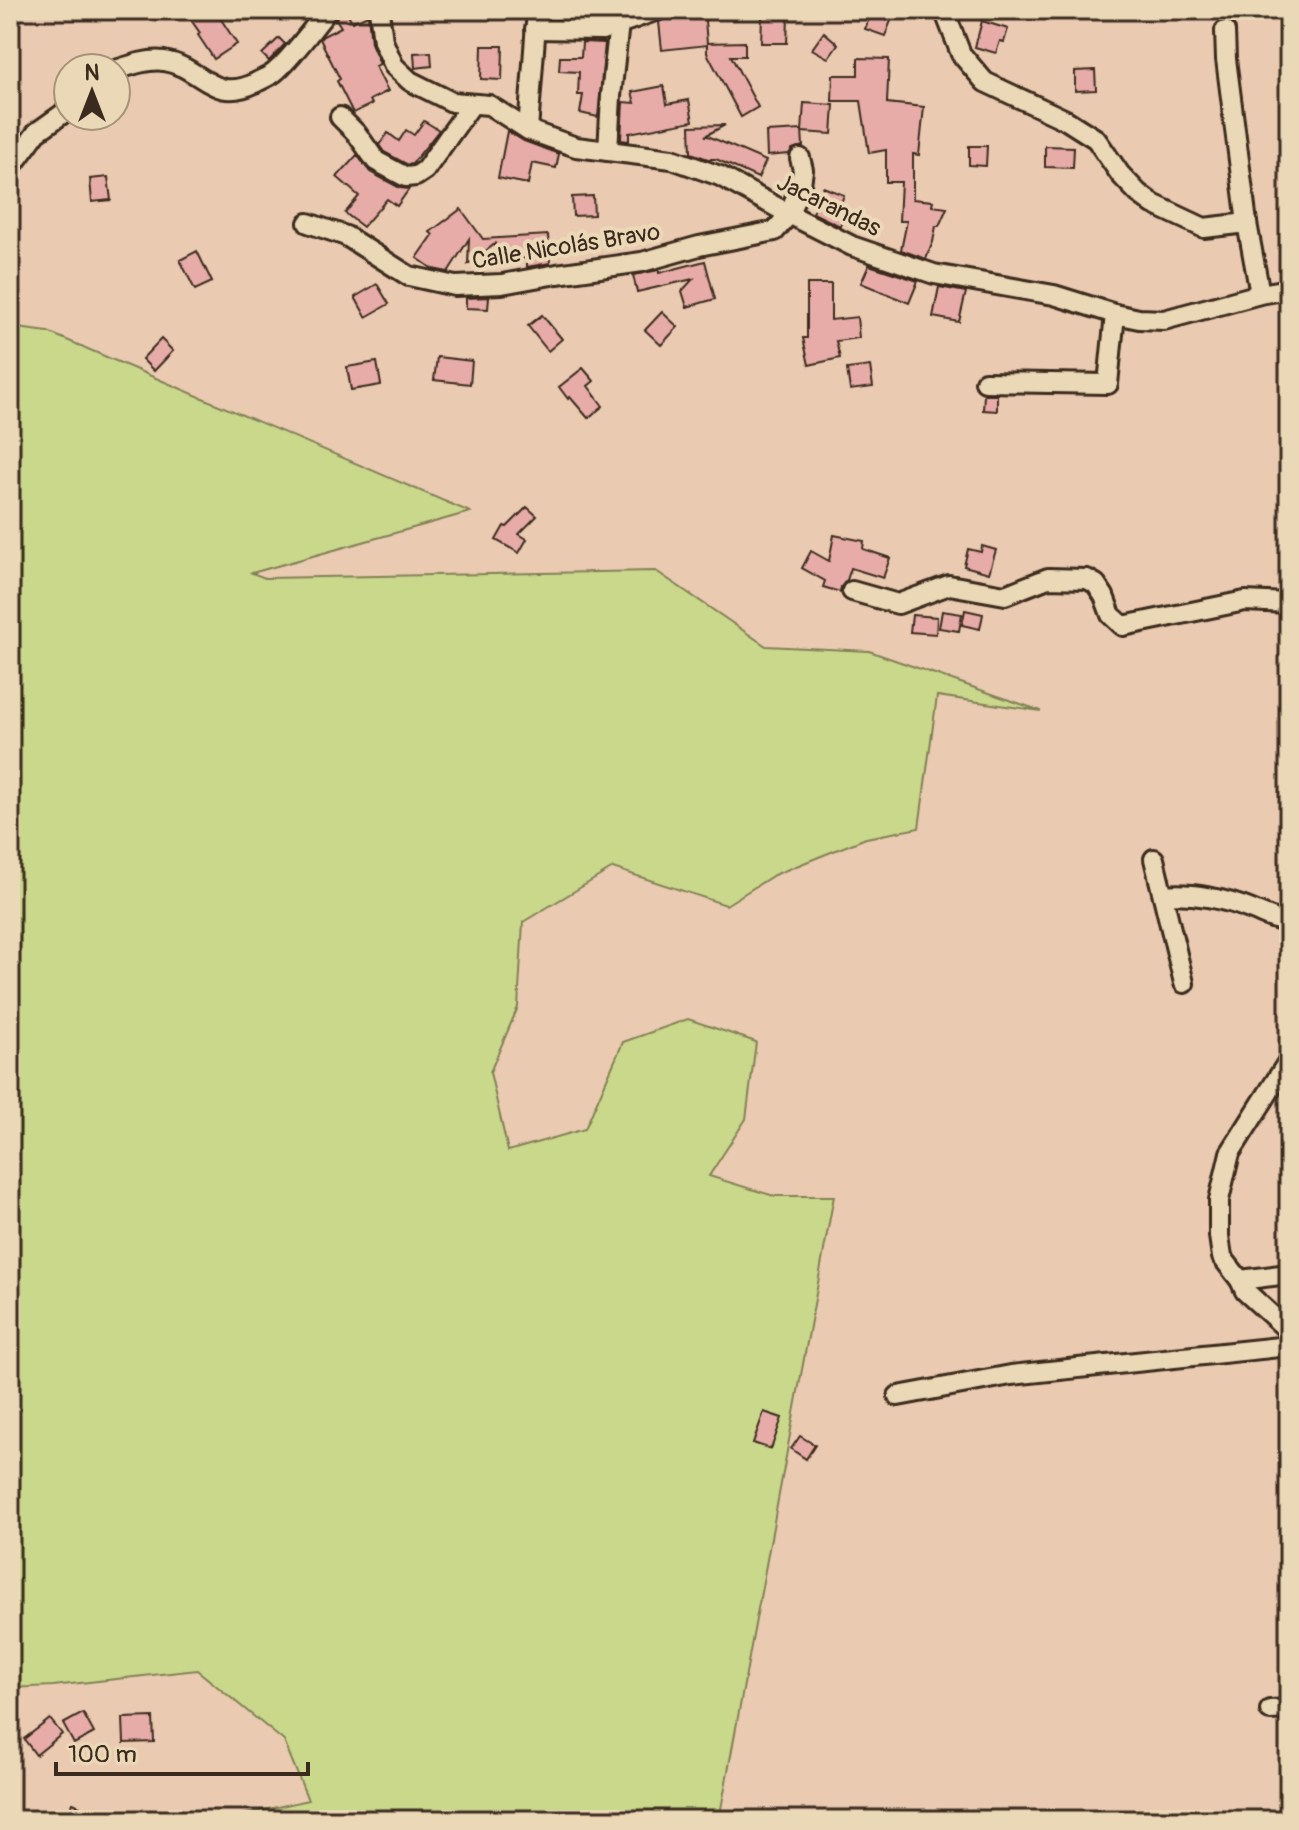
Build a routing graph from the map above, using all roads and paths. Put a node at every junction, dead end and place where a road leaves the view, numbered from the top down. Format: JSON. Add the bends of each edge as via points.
{"nodes":[{"id":1,"x":328,"y":10,"type":"edge"},
{"id":2,"x":379,"y":10,"type":"edge"},
{"id":3,"x":658,"y":10,"type":"edge"},
{"id":4,"x":944,"y":10,"type":"edge"},
{"id":5,"x":536,"y":19,"type":"edge"},
{"id":6,"x":619,"y":23,"type":"junction"},
{"id":7,"x":1225,"y":31,"type":"dead end"},
{"id":8,"x":132,"y":65,"type":"edge"},
{"id":9,"x":472,"y":104,"type":"junction"},
{"id":10,"x":340,"y":117,"type":"dead end"},
{"id":11,"x":52,"y":121,"type":"edge"},
{"id":12,"x":528,"y":130,"type":"junction"},
{"id":13,"x":608,"y":151,"type":"junction"},
{"id":14,"x":800,"y":158,"type":"dead end"},
{"id":15,"x":10,"y":169,"type":"edge"},
{"id":16,"x":789,"y":214,"type":"junction"},
{"id":17,"x":308,"y":223,"type":"dead end"},
{"id":18,"x":1247,"y":223,"type":"junction"},
{"id":19,"x":1289,"y":289,"type":"edge"},
{"id":20,"x":1260,"y":294,"type":"junction"},
{"id":21,"x":1115,"y":314,"type":"junction"},
{"id":22,"x":985,"y":382,"type":"dead end"},
{"id":23,"x":852,"y":591,"type":"dead end"},
{"id":24,"x":1289,"y":603,"type":"edge"},
{"id":25,"x":1154,"y":859,"type":"dead end"},
{"id":26,"x":1163,"y":895,"type":"junction"},
{"id":27,"x":1289,"y":922,"type":"edge"},
{"id":28,"x":1184,"y":983,"type":"dead end"},
{"id":29,"x":1289,"y":1060,"type":"edge"},
{"id":30,"x":1289,"y":1274,"type":"edge"},
{"id":31,"x":1240,"y":1280,"type":"junction"},
{"id":32,"x":1289,"y":1331,"type":"edge"},
{"id":33,"x":1289,"y":1346,"type":"edge"},
{"id":34,"x":898,"y":1396,"type":"dead end"}],
"edges":[{"from":1,"to":8,"type":"street","via":[[275,73],[246,87],[213,86],[164,61]]},
{"from":2,"to":9,"type":"street","name":"Jacarandas","via":[[383,41],[394,66],[410,81],[452,102]]},
{"from":3,"to":6,"type":"street"},
{"from":4,"to":18,"type":"street","via":[[961,54],[985,82],[1096,139],[1120,174],[1153,204],[1204,228]]},
{"from":5,"to":6,"type":"street","via":[[602,30]]},
{"from":5,"to":12,"type":"street"},
{"from":6,"to":13,"type":"street"},
{"from":7,"to":18,"type":"street"},
{"from":9,"to":10,"type":"street","via":[[425,170],[406,177],[376,161]]},
{"from":9,"to":12,"type":"street","name":"Jacarandas","via":[[489,105]]},
{"from":11,"to":15,"type":"street","via":[[37,132]]},
{"from":12,"to":13,"type":"street","name":"Jacarandas","via":[[576,147]]},
{"from":13,"to":16,"type":"street","name":"Jacarandas","via":[[672,159],[720,176]]},
{"from":14,"to":16,"type":"street","via":[[801,184]]},
{"from":16,"to":17,"type":"street","name":"Calle Nicolás Bravo","via":[[775,231],[642,262],[455,286],[409,276],[346,236]]},
{"from":16,"to":21,"type":"street","name":"Jacarandas","via":[[852,246],[934,274],[1054,295]]},
{"from":18,"to":20,"type":"street"},
{"from":19,"to":20,"type":"street","name":"Jacarandas"},
{"from":20,"to":21,"type":"street","name":"Jacarandas","via":[[1164,320]]},
{"from":21,"to":22,"type":"street","via":[[1108,384]]},
{"from":23,"to":24,"type":"street","via":[[898,604],[949,585],[1005,595],[1048,578],[1087,579],[1096,584],[1111,615],[1123,626],[1245,601]]},
{"from":25,"to":26,"type":"street"},
{"from":26,"to":27,"type":"street","via":[[1226,901]]},
{"from":26,"to":28,"type":"street"},
{"from":29,"to":31,"type":"street","via":[[1230,1153],[1219,1200],[1222,1257]]},
{"from":30,"to":31,"type":"street"},
{"from":31,"to":32,"type":"street","via":[[1245,1291]]},
{"from":33,"to":34,"type":"street","via":[[1011,1375]]}]}
